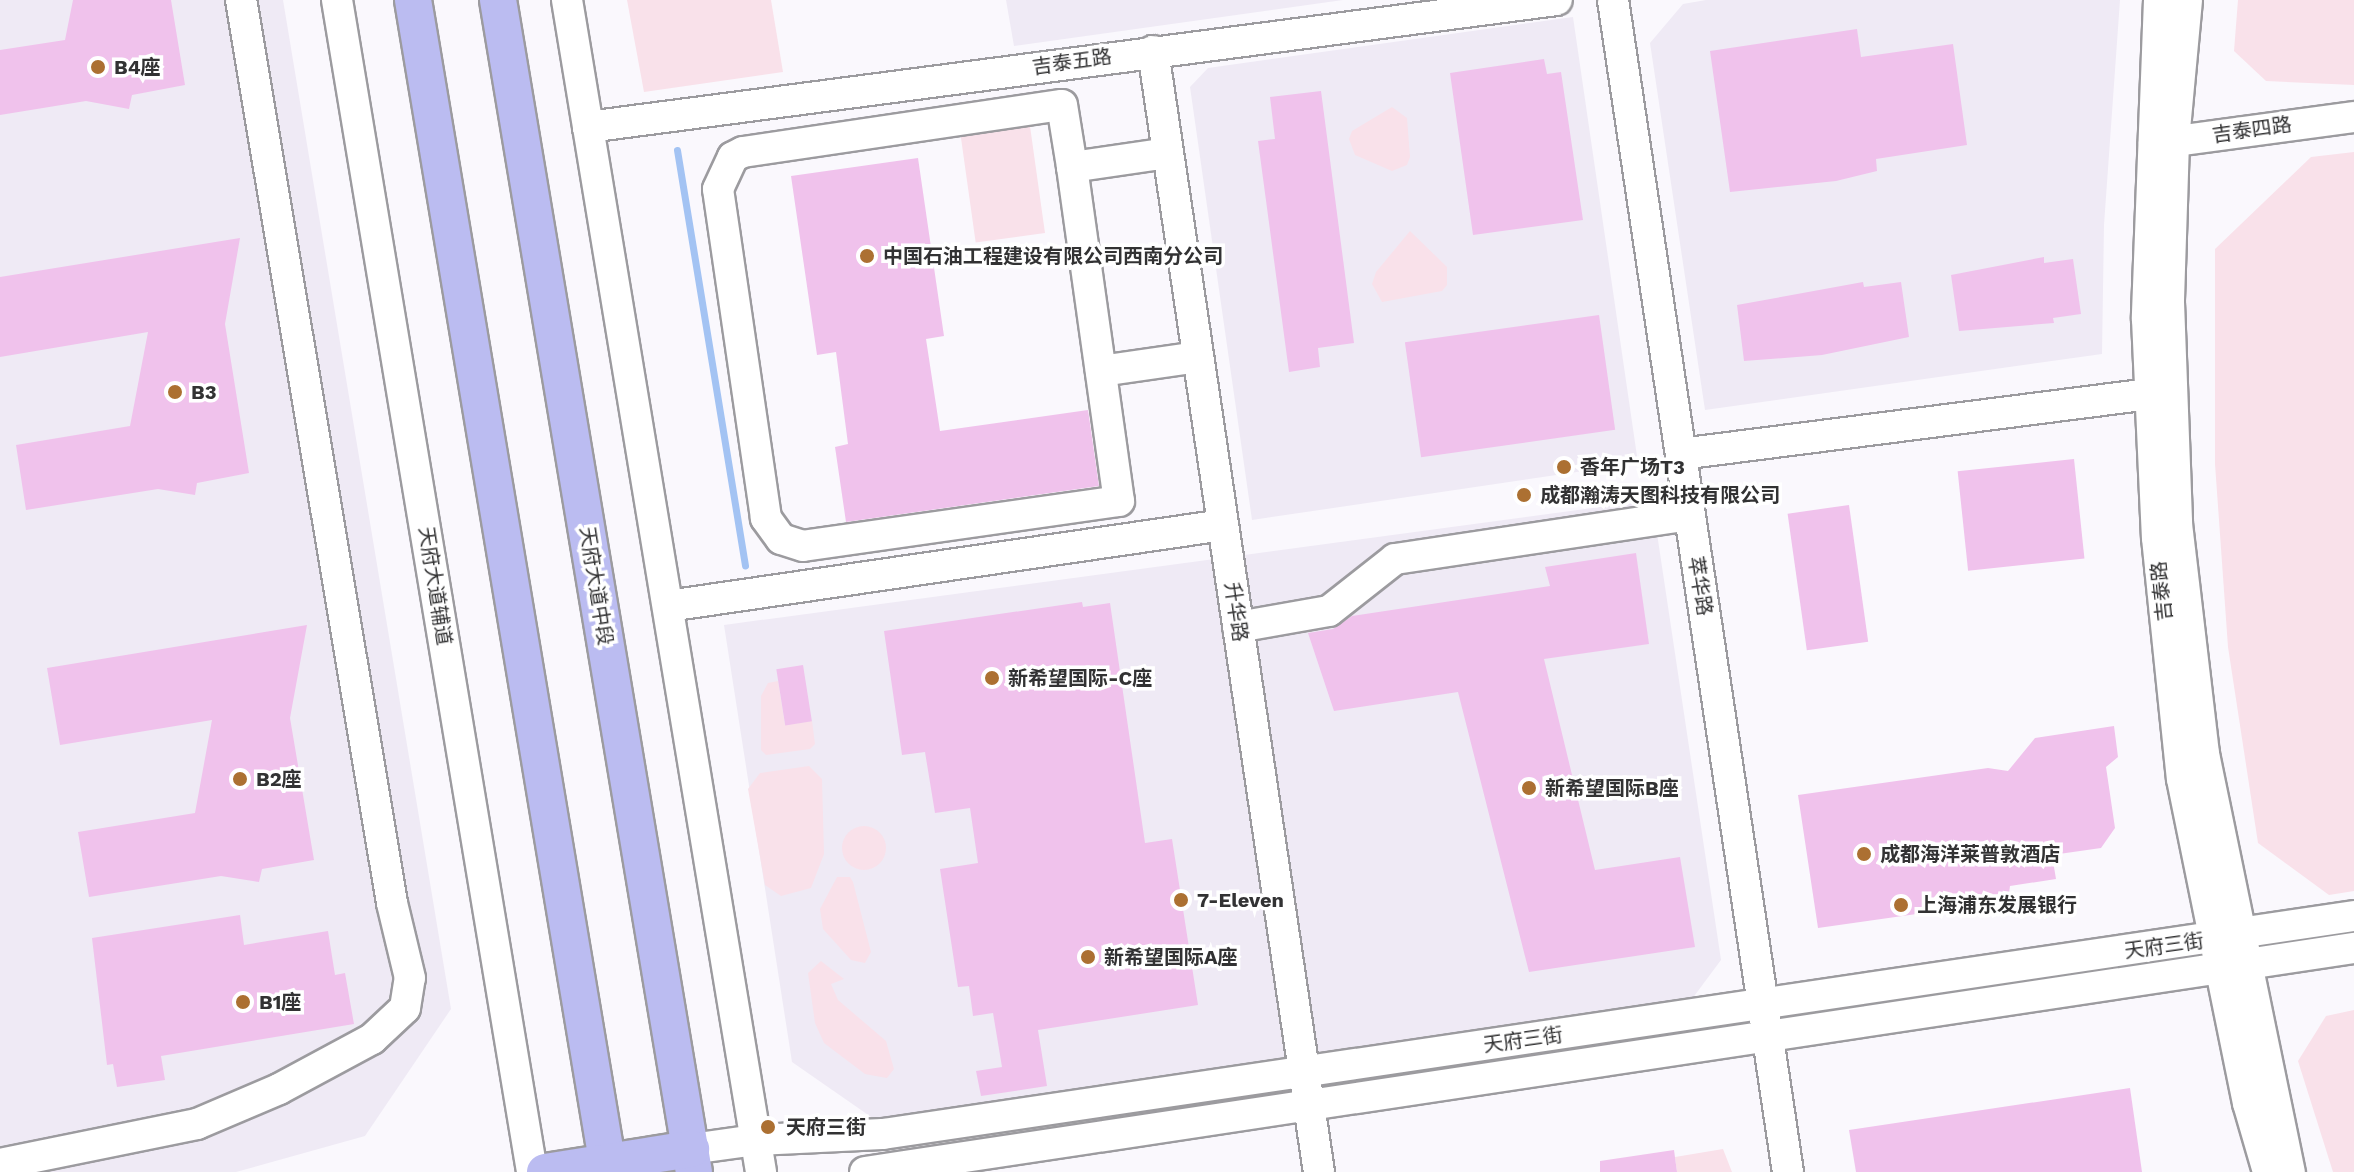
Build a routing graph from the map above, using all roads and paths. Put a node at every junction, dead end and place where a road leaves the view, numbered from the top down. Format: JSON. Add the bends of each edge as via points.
{"nodes":[{"id":1,"x":241,"y":0,"type":"edge"},
{"id":2,"x":337,"y":0,"type":"edge"},
{"id":3,"x":413,"y":0,"type":"edge"},
{"id":4,"x":498,"y":0,"type":"edge"},
{"id":5,"x":567,"y":0,"type":"edge"},
{"id":6,"x":1557,"y":0,"type":"edge"},
{"id":7,"x":1613,"y":0,"type":"edge"},
{"id":8,"x":2159,"y":0,"type":"edge"},
{"id":9,"x":2187,"y":0,"type":"edge"},
{"id":10,"x":1365,"y":13,"type":"edge"},
{"id":11,"x":1153,"y":51,"type":"junction"},
{"id":12,"x":2354,"y":117,"type":"edge"},
{"id":13,"x":588,"y":127,"type":"junction"},
{"id":14,"x":2162,"y":143,"type":"junction"},
{"id":15,"x":1168,"y":153,"type":"junction"},
{"id":16,"x":1072,"y":167,"type":"junction"},
{"id":17,"x":1198,"y":357,"type":"junction"},
{"id":18,"x":1101,"y":371,"type":"junction"},
{"id":19,"x":2161,"y":392,"type":"junction"},
{"id":20,"x":1681,"y":454,"type":"junction"},
{"id":21,"x":1689,"y":515,"type":"junction"},
{"id":22,"x":1223,"y":525,"type":"junction"},
{"id":23,"x":668,"y":606,"type":"junction"},
{"id":24,"x":1238,"y":627,"type":"junction"},
{"id":25,"x":2354,"y":916,"type":"edge"},
{"id":26,"x":2227,"y":937,"type":"junction"},
{"id":27,"x":2354,"y":948,"type":"edge"},
{"id":28,"x":2233,"y":968,"type":"junction"},
{"id":29,"x":1762,"y":1005,"type":"junction"},
{"id":30,"x":1768,"y":1036,"type":"junction"},
{"id":31,"x":1304,"y":1072,"type":"junction"},
{"id":32,"x":1309,"y":1104,"type":"junction"},
{"id":33,"x":756,"y":1140,"type":"junction"},
{"id":34,"x":693,"y":1161,"type":"edge"},
{"id":35,"x":73,"y":1162,"type":"edge"},
{"id":36,"x":0,"y":1164,"type":"edge"},
{"id":37,"x":608,"y":1167,"type":"edge"},
{"id":38,"x":532,"y":1172,"type":"edge"},
{"id":39,"x":545,"y":1172,"type":"edge"},
{"id":40,"x":761,"y":1172,"type":"edge"},
{"id":41,"x":865,"y":1172,"type":"edge"},
{"id":42,"x":1319,"y":1172,"type":"edge"},
{"id":43,"x":1788,"y":1172,"type":"edge"},
{"id":44,"x":2268,"y":1172,"type":"edge"},
{"id":45,"x":2290,"y":1172,"type":"edge"}],
"edges":[{"from":1,"to":35,"type":"street","via":[[392,903],[410,978],[405,1008],[372,1039],[279,1089],[197,1124]]},
{"from":2,"to":38,"type":"street","name":"天府大道辅道"},
{"from":3,"to":37,"type":"main road"},
{"from":4,"to":34,"type":"main road","name":"天府大道中段"},
{"from":5,"to":13,"type":"street"},
{"from":6,"to":10,"type":"street","name":"吉泰五路"},
{"from":7,"to":20,"type":"street","name":"萃华路"},
{"from":8,"to":14,"type":"street","name":"吉泰路"},
{"from":9,"to":14,"type":"street","name":"吉泰路"},
{"from":10,"to":11,"type":"street","name":"吉泰五路"},
{"from":11,"to":13,"type":"street","name":"吉泰五路"},
{"from":11,"to":15,"type":"street","name":"升华路"},
{"from":12,"to":14,"type":"street","name":"吉泰四路"},
{"from":13,"to":23,"type":"street"},
{"from":14,"to":19,"type":"street","name":"吉泰路"},
{"from":15,"to":16,"type":"street"},
{"from":15,"to":17,"type":"street","name":"升华路"},
{"from":16,"to":18,"type":"street"},
{"from":16,"to":18,"type":"street","via":[[1062,105],[733,157],[718,189],[766,518],[781,539],[803,546],[1119,501]]},
{"from":17,"to":18,"type":"street"},
{"from":17,"to":22,"type":"street","name":"升华路"},
{"from":19,"to":20,"type":"street"},
{"from":19,"to":26,"type":"street","name":"吉泰路","via":[[2157,538],[2182,779]]},
{"from":20,"to":21,"type":"street","name":"萃华路"},
{"from":21,"to":24,"type":"street","via":[[1395,559],[1329,611]]},
{"from":21,"to":29,"type":"street","name":"萃华路"},
{"from":22,"to":23,"type":"street"},
{"from":22,"to":24,"type":"street","name":"升华路"},
{"from":23,"to":33,"type":"street"},
{"from":24,"to":31,"type":"street","name":"升华路"},
{"from":25,"to":26,"type":"street","name":"天府三街"},
{"from":26,"to":28,"type":"street","name":"吉泰路"},
{"from":26,"to":29,"type":"street","name":"天府三街"},
{"from":27,"to":28,"type":"street","name":"天府三街"},
{"from":28,"to":30,"type":"street","name":"天府三街"},
{"from":28,"to":44,"type":"street","name":"吉泰路"},
{"from":28,"to":45,"type":"street","name":"吉泰路"},
{"from":29,"to":30,"type":"street","name":"萃华路"},
{"from":29,"to":31,"type":"street","name":"天府三街"},
{"from":30,"to":32,"type":"street","name":"天府三街"},
{"from":30,"to":43,"type":"street","name":"萃华路"},
{"from":31,"to":32,"type":"street","name":"升华路"},
{"from":31,"to":33,"type":"street","name":"天府三街","via":[[883,1134]]},
{"from":32,"to":41,"type":"street","name":"天府三街"},
{"from":32,"to":42,"type":"street","name":"升华路"},
{"from":33,"to":34,"type":"street","name":"天府三街"},
{"from":33,"to":40,"type":"street"},
{"from":34,"to":37,"type":"main road"},
{"from":35,"to":36,"type":"street"},
{"from":37,"to":39,"type":"main road"}]}
